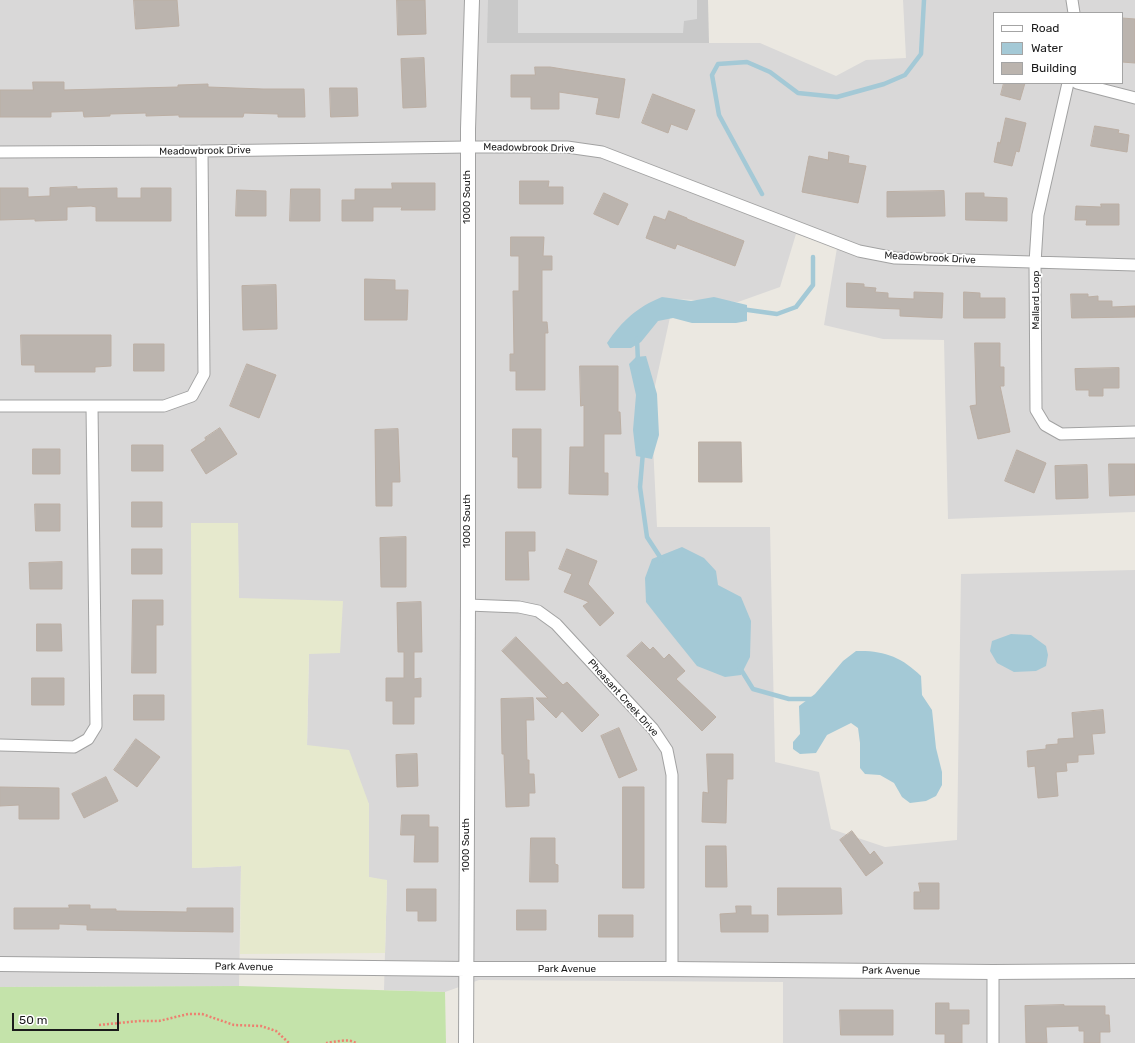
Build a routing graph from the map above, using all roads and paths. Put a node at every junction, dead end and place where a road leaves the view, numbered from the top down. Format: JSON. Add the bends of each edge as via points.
{"nodes":[{"id":1,"x":472,"y":0,"type":"edge"},
{"id":2,"x":1072,"y":0,"type":"edge"},
{"id":3,"x":1074,"y":12,"type":"edge"},
{"id":4,"x":1068,"y":84,"type":"edge"},
{"id":5,"x":1081,"y":84,"type":"edge"},
{"id":6,"x":1135,"y":98,"type":"edge"},
{"id":7,"x":468,"y":147,"type":"junction"},
{"id":8,"x":202,"y":151,"type":"junction"},
{"id":9,"x":0,"y":152,"type":"edge"},
{"id":10,"x":1035,"y":263,"type":"junction"},
{"id":11,"x":1135,"y":265,"type":"edge"},
{"id":12,"x":0,"y":406,"type":"edge"},
{"id":13,"x":92,"y":406,"type":"junction"},
{"id":14,"x":1135,"y":432,"type":"edge"},
{"id":15,"x":468,"y":605,"type":"junction"},
{"id":16,"x":0,"y":745,"type":"edge"},
{"id":17,"x":0,"y":964,"type":"edge"},
{"id":18,"x":466,"y":969,"type":"junction"},
{"id":19,"x":672,"y":969,"type":"junction"},
{"id":20,"x":1135,"y":971,"type":"edge"},
{"id":21,"x":993,"y":972,"type":"junction"},
{"id":22,"x":98,"y":1025,"type":"dead end"},
{"id":23,"x":289,"y":1043,"type":"edge"},
{"id":24,"x":326,"y":1043,"type":"edge"},
{"id":25,"x":356,"y":1043,"type":"edge"},
{"id":26,"x":466,"y":1043,"type":"edge"},
{"id":27,"x":993,"y":1043,"type":"edge"}],
"edges":[{"from":1,"to":7,"type":"street","name":"1000 South"},
{"from":2,"to":3,"type":"street"},
{"from":4,"to":10,"type":"street","name":"Mallard Loop","via":[[1038,216]]},
{"from":5,"to":6,"type":"street"},
{"from":7,"to":8,"type":"street","name":"Meadowbrook Drive"},
{"from":7,"to":10,"type":"street","name":"Meadowbrook Drive","via":[[567,147],[602,152],[859,251],[895,258]]},
{"from":7,"to":15,"type":"street","name":"1000 South"},
{"from":8,"to":9,"type":"street","name":"Meadowbrook Drive"},
{"from":8,"to":13,"type":"street","via":[[204,374],[192,396],[164,406]]},
{"from":10,"to":11,"type":"street","name":"Meadowbrook Drive"},
{"from":10,"to":14,"type":"street","name":"Mallard Loop","via":[[1036,410],[1045,425],[1061,434]]},
{"from":12,"to":13,"type":"street"},
{"from":13,"to":16,"type":"street","via":[[96,726],[88,739],[74,747]]},
{"from":15,"to":18,"type":"street","name":"1000 South"},
{"from":15,"to":19,"type":"street","name":"Pheasant Creek Drive","via":[[519,607],[538,611],[556,624],[653,729],[667,750],[672,775]]},
{"from":17,"to":18,"type":"street","name":"Park Avenue"},
{"from":18,"to":19,"type":"street","name":"Park Avenue"},
{"from":18,"to":26,"type":"street","name":"1000 South"},
{"from":19,"to":21,"type":"street","name":"Park Avenue"},
{"from":20,"to":21,"type":"street","name":"Park Avenue"},
{"from":21,"to":27,"type":"street"},
{"from":22,"to":23,"type":"path","via":[[159,1021],[188,1014],[202,1014],[234,1025],[261,1026],[276,1031]]},
{"from":24,"to":25,"type":"path"}]}
